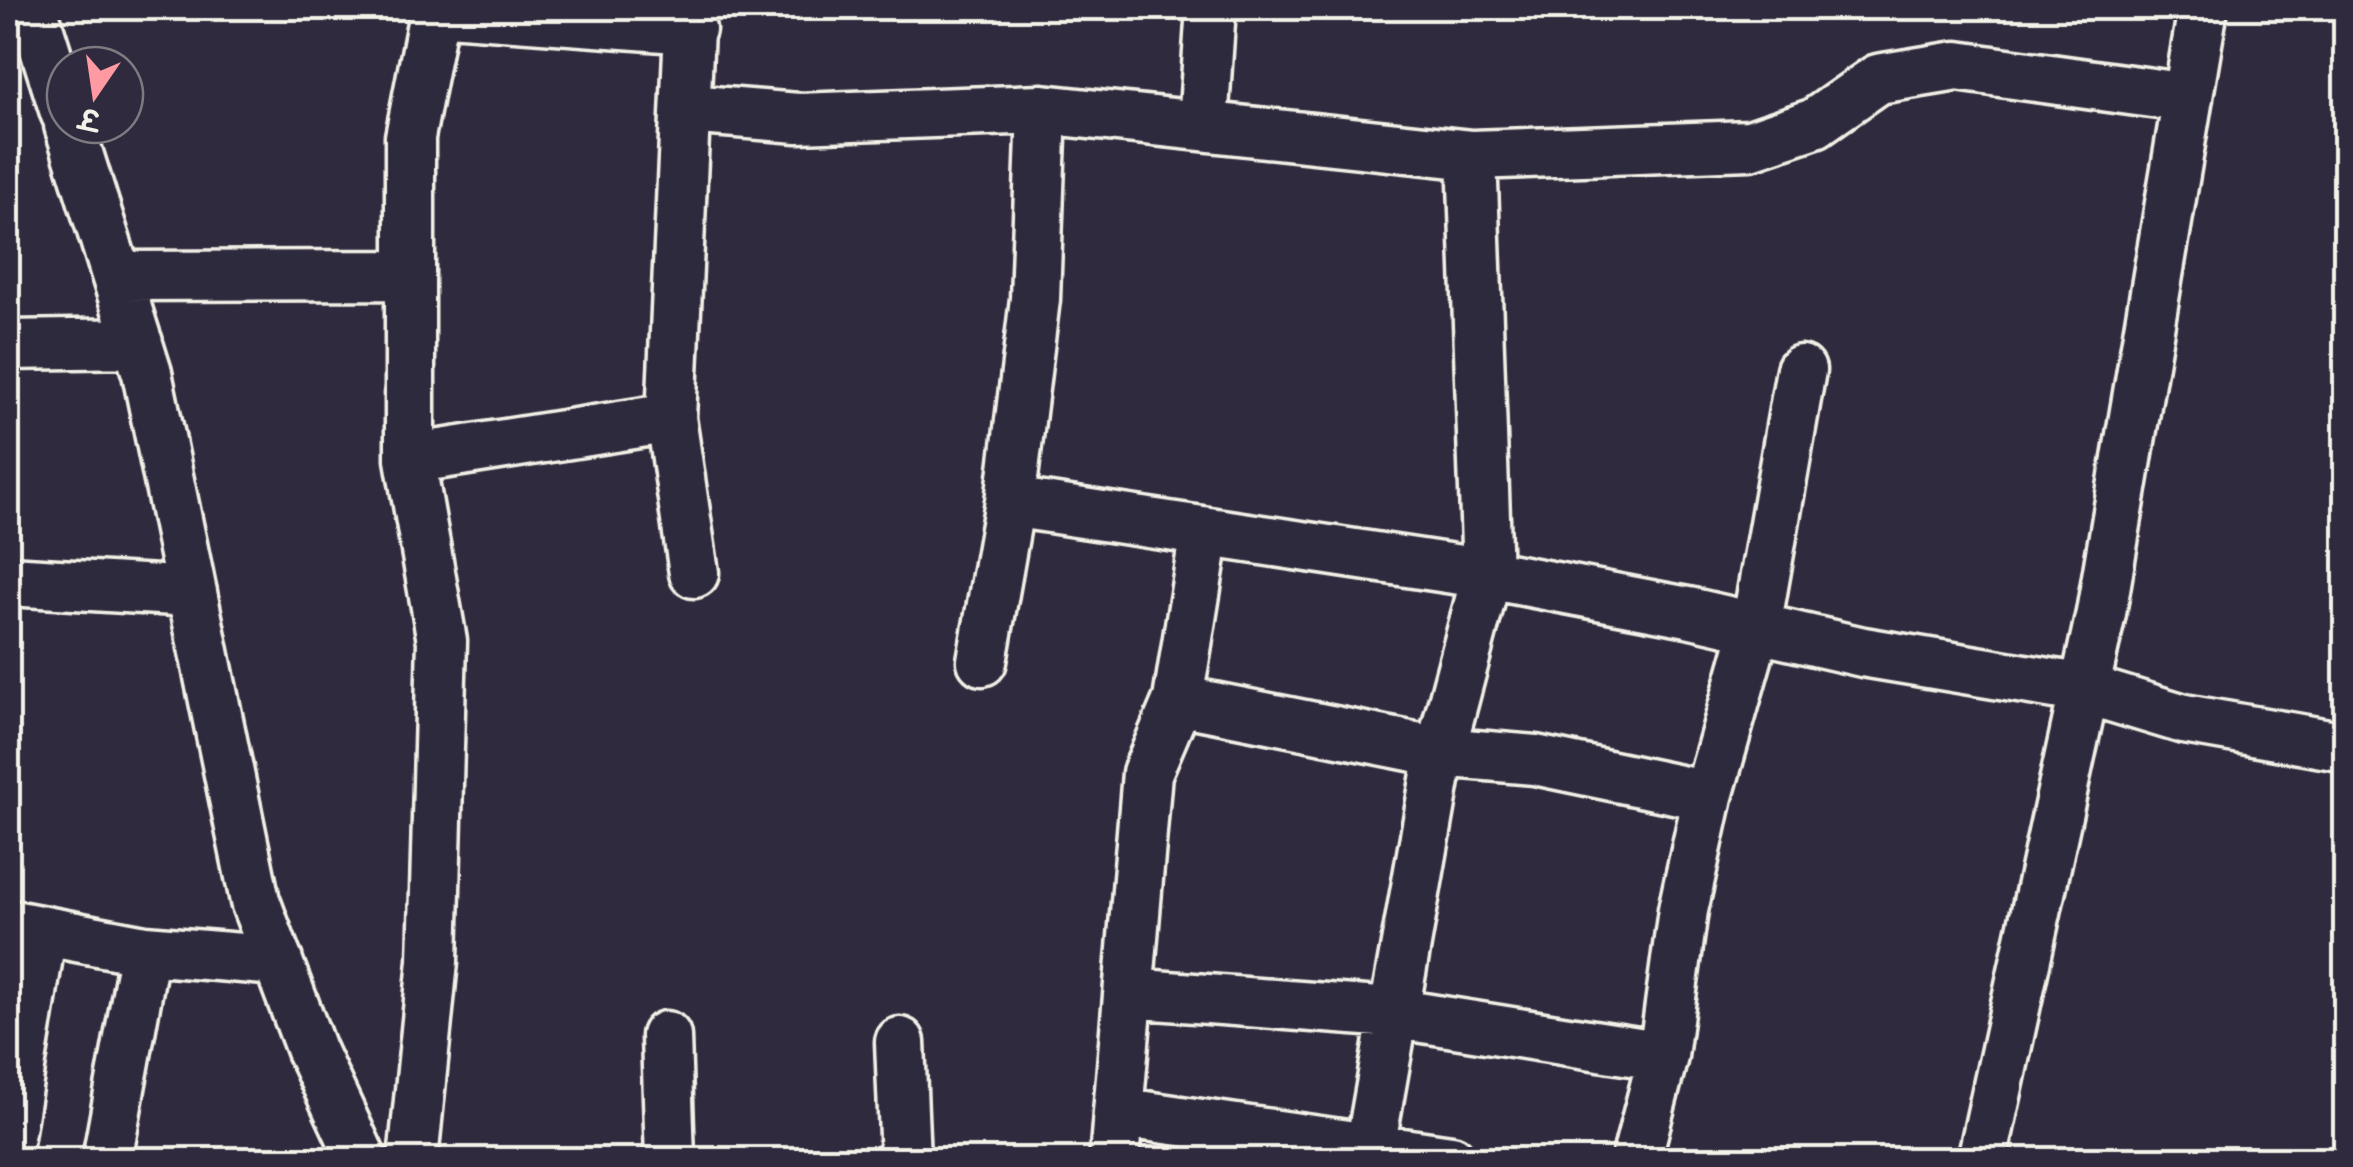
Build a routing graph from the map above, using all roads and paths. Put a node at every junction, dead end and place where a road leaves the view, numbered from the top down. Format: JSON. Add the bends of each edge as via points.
{"nodes":[{"id":1,"x":32,"y":8,"type":"edge"},
{"id":2,"x":435,"y":8,"type":"edge"},
{"id":3,"x":1211,"y":8,"type":"edge"},
{"id":4,"x":2202,"y":8,"type":"edge"},
{"id":5,"x":690,"y":18,"type":"edge"},
{"id":6,"x":45,"y":49,"type":"edge"},
{"id":7,"x":2188,"y":98,"type":"junction"},
{"id":8,"x":1042,"y":109,"type":"junction"},
{"id":9,"x":688,"y":110,"type":"junction"},
{"id":10,"x":1203,"y":124,"type":"junction"},
{"id":11,"x":75,"y":145,"type":"edge"},
{"id":12,"x":1472,"y":155,"type":"junction"},
{"id":13,"x":408,"y":274,"type":"junction"},
{"id":14,"x":116,"y":276,"type":"junction"},
{"id":15,"x":138,"y":343,"type":"junction"},
{"id":16,"x":8,"y":344,"type":"edge"},
{"id":17,"x":1801,"y":370,"type":"dead end"},
{"id":18,"x":671,"y":418,"type":"junction"},
{"id":19,"x":410,"y":458,"type":"junction"},
{"id":20,"x":1010,"y":502,"type":"junction"},
{"id":21,"x":1206,"y":532,"type":"junction"},
{"id":22,"x":694,"y":574,"type":"dead end"},
{"id":23,"x":1488,"y":574,"type":"junction"},
{"id":24,"x":8,"y":581,"type":"edge"},
{"id":25,"x":192,"y":592,"type":"junction"},
{"id":26,"x":1756,"y":628,"type":"junction"},
{"id":27,"x":982,"y":662,"type":"dead end"},
{"id":28,"x":2085,"y":689,"type":"junction"},
{"id":29,"x":1178,"y":700,"type":"junction"},
{"id":30,"x":2346,"y":747,"type":"edge"},
{"id":31,"x":1440,"y":752,"type":"junction"},
{"id":32,"x":1708,"y":796,"type":"junction"},
{"id":33,"x":25,"y":928,"type":"edge"},
{"id":34,"x":144,"y":950,"type":"junction"},
{"id":35,"x":278,"y":962,"type":"junction"},
{"id":36,"x":1130,"y":993,"type":"junction"},
{"id":37,"x":1392,"y":1013,"type":"junction"},
{"id":38,"x":666,"y":1036,"type":"dead end"},
{"id":39,"x":900,"y":1042,"type":"dead end"},
{"id":40,"x":1663,"y":1056,"type":"junction"},
{"id":41,"x":1118,"y":1112,"type":"junction"},
{"id":42,"x":8,"y":1143,"type":"edge"},
{"id":43,"x":1370,"y":1148,"type":"junction"},
{"id":44,"x":107,"y":1160,"type":"edge"},
{"id":45,"x":362,"y":1160,"type":"edge"},
{"id":46,"x":413,"y":1160,"type":"edge"},
{"id":47,"x":670,"y":1160,"type":"edge"},
{"id":48,"x":905,"y":1160,"type":"edge"},
{"id":49,"x":1114,"y":1160,"type":"edge"},
{"id":50,"x":1451,"y":1160,"type":"edge"},
{"id":51,"x":1636,"y":1160,"type":"edge"},
{"id":52,"x":1982,"y":1160,"type":"edge"}],
"edges":[{"from":1,"to":6,"type":"street"},
{"from":2,"to":5,"type":"street"},
{"from":2,"to":13,"type":"street","via":[[410,137]]},
{"from":3,"to":10,"type":"street"},
{"from":4,"to":7,"type":"street"},
{"from":5,"to":9,"type":"street"},
{"from":7,"to":12,"type":"street","via":[[1957,66],[1878,79],[1815,124],[1750,145]]},
{"from":7,"to":28,"type":"street"},
{"from":8,"to":9,"type":"street","via":[[798,118]]},
{"from":8,"to":10,"type":"street"},
{"from":8,"to":20,"type":"street","via":[[1035,299]]},
{"from":9,"to":18,"type":"street"},
{"from":10,"to":12,"type":"street"},
{"from":11,"to":14,"type":"street"},
{"from":12,"to":23,"type":"street"},
{"from":13,"to":14,"type":"street"},
{"from":13,"to":19,"type":"street"},
{"from":14,"to":15,"type":"street"},
{"from":15,"to":16,"type":"street"},
{"from":15,"to":25,"type":"street"},
{"from":17,"to":26,"type":"street"},
{"from":18,"to":19,"type":"street"},
{"from":18,"to":22,"type":"street"},
{"from":19,"to":46,"type":"street","via":[[442,641],[433,961]]},
{"from":20,"to":21,"type":"street"},
{"from":20,"to":27,"type":"street"},
{"from":21,"to":23,"type":"street"},
{"from":21,"to":29,"type":"street"},
{"from":23,"to":26,"type":"street"},
{"from":23,"to":31,"type":"street"},
{"from":24,"to":25,"type":"street"},
{"from":25,"to":35,"type":"street","via":[[255,901]]},
{"from":26,"to":28,"type":"street"},
{"from":26,"to":32,"type":"street"},
{"from":28,"to":30,"type":"street","via":[[2184,719]]},
{"from":28,"to":52,"type":"street"},
{"from":29,"to":31,"type":"street"},
{"from":29,"to":36,"type":"street","via":[[1147,773]]},
{"from":31,"to":32,"type":"street","via":[[1535,760]]},
{"from":31,"to":37,"type":"street"},
{"from":32,"to":40,"type":"street"},
{"from":33,"to":34,"type":"street"},
{"from":33,"to":42,"type":"street"},
{"from":34,"to":35,"type":"street"},
{"from":34,"to":44,"type":"street"},
{"from":35,"to":45,"type":"street"},
{"from":36,"to":37,"type":"street"},
{"from":36,"to":41,"type":"street"},
{"from":37,"to":40,"type":"street"},
{"from":37,"to":43,"type":"street"},
{"from":38,"to":47,"type":"street"},
{"from":39,"to":48,"type":"street"},
{"from":40,"to":51,"type":"street"},
{"from":41,"to":43,"type":"street"},
{"from":41,"to":49,"type":"street"},
{"from":43,"to":50,"type":"street"}]}
